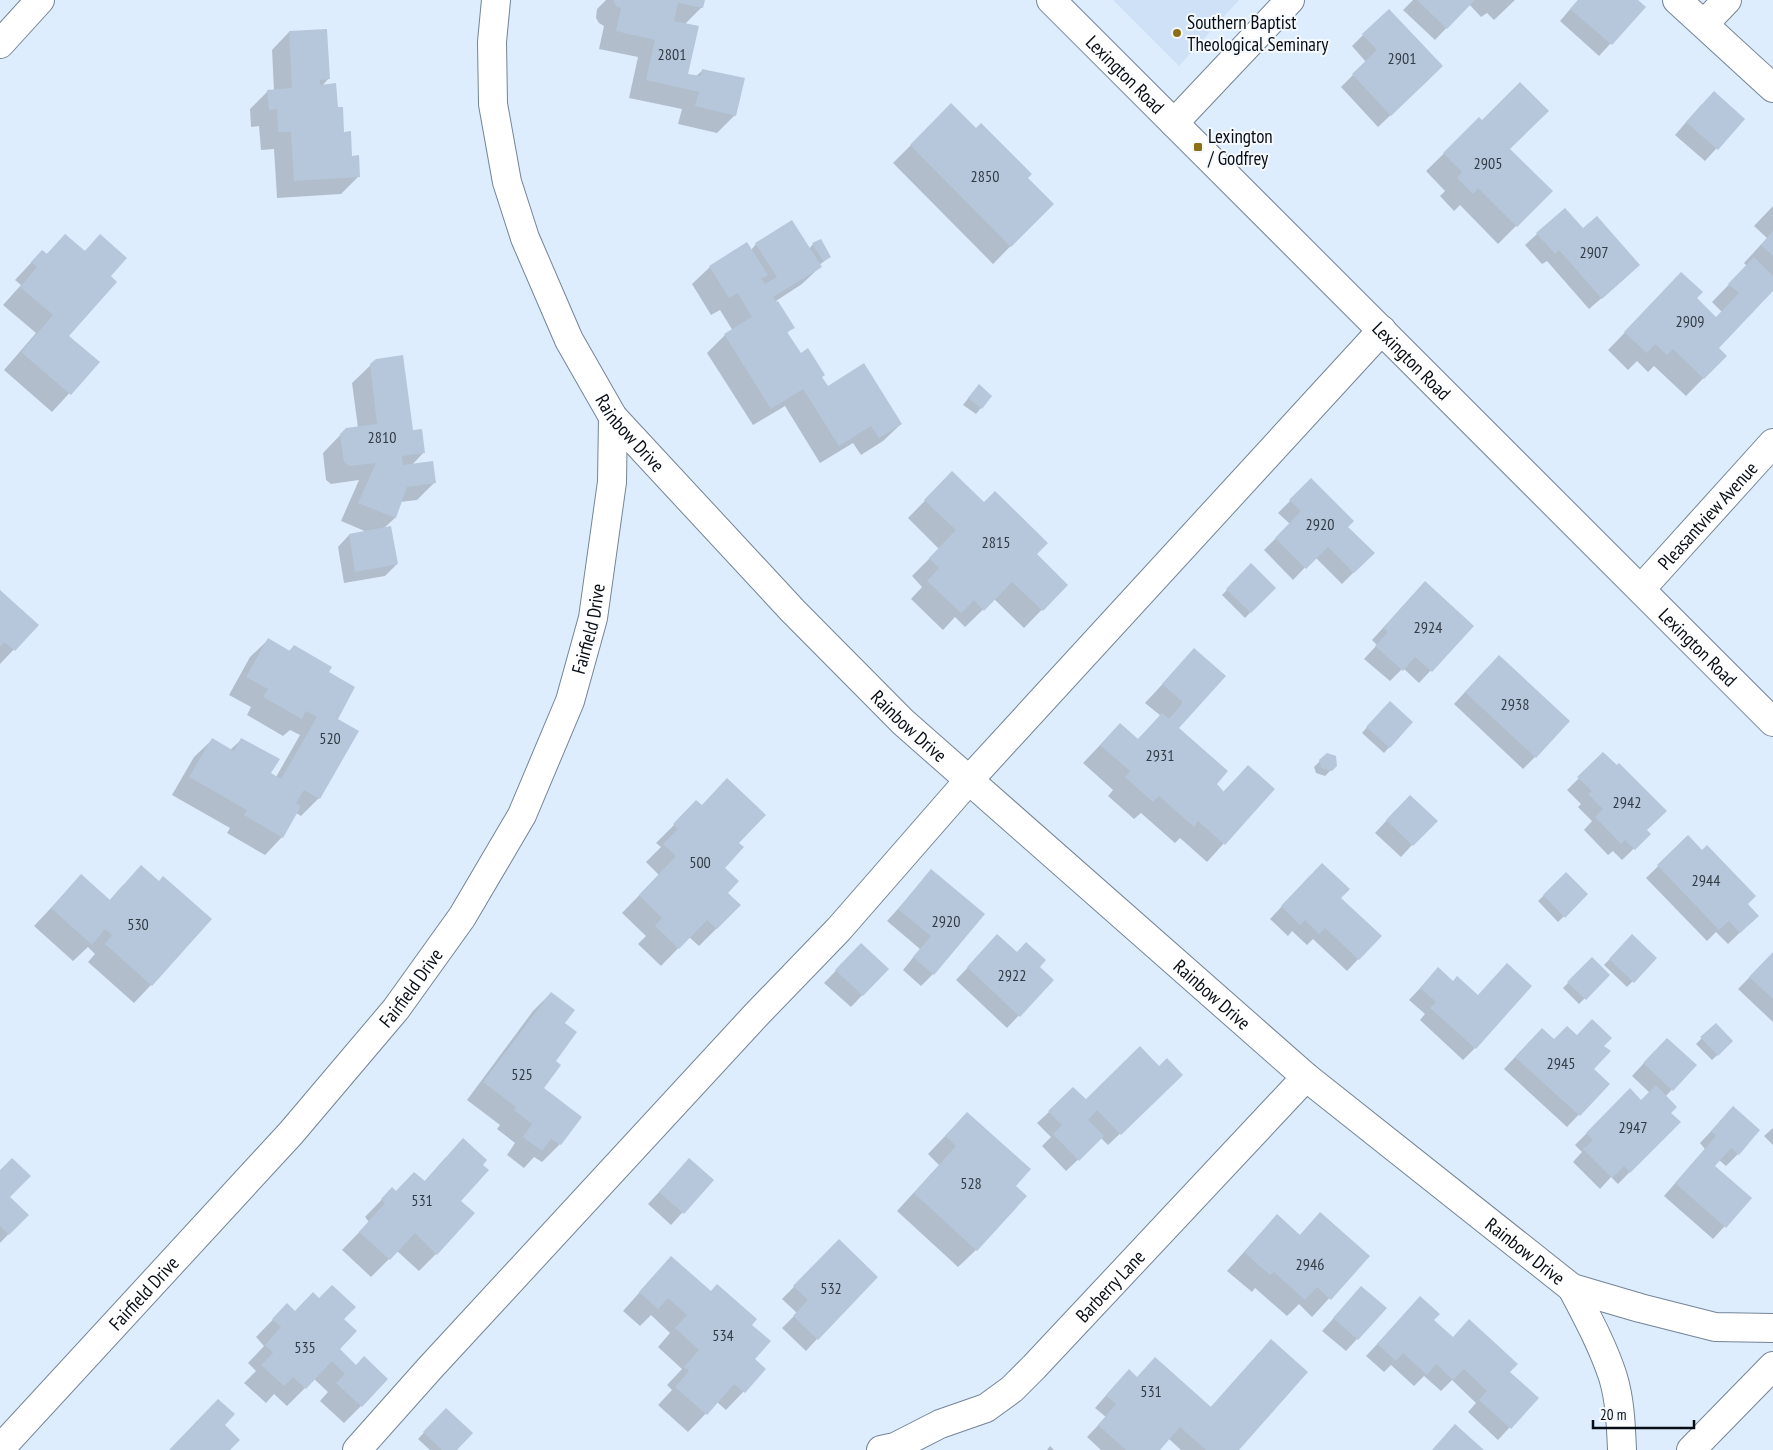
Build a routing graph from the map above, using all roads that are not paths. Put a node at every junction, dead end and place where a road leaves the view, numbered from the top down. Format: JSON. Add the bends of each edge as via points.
{"nodes":[{"id":1,"x":40,"y":0,"type":"edge"},
{"id":2,"x":496,"y":0,"type":"edge"},
{"id":3,"x":1051,"y":0,"type":"edge"},
{"id":4,"x":1290,"y":0,"type":"edge"},
{"id":5,"x":1678,"y":0,"type":"edge"},
{"id":6,"x":1727,"y":0,"type":"edge"},
{"id":7,"x":1704,"y":24,"type":"junction"},
{"id":8,"x":0,"y":44,"type":"edge"},
{"id":9,"x":1773,"y":88,"type":"edge"},
{"id":10,"x":1174,"y":123,"type":"junction"},
{"id":11,"x":1382,"y":330,"type":"junction"},
{"id":12,"x":613,"y":417,"type":"junction"},
{"id":13,"x":1773,"y":443,"type":"edge"},
{"id":14,"x":1641,"y":589,"type":"junction"},
{"id":15,"x":1773,"y":722,"type":"edge"},
{"id":16,"x":969,"y":780,"type":"junction"},
{"id":17,"x":1306,"y":1077,"type":"junction"},
{"id":18,"x":1572,"y":1288,"type":"junction"},
{"id":19,"x":1773,"y":1328,"type":"edge"},
{"id":20,"x":1773,"y":1366,"type":"edge"},
{"id":21,"x":0,"y":1449,"type":"edge"},
{"id":22,"x":890,"y":1449,"type":"edge"},
{"id":23,"x":357,"y":1450,"type":"edge"},
{"id":24,"x":1622,"y":1450,"type":"edge"},
{"id":25,"x":1691,"y":1450,"type":"edge"}],
"edges":[{"from":1,"to":8,"type":"street"},
{"from":2,"to":12,"type":"street","name":"Rainbow Drive","via":[[492,42],[493,104],[507,182],[525,238],[568,340]]},
{"from":3,"to":10,"type":"street","name":"Lexington Road"},
{"from":4,"to":10,"type":"street"},
{"from":5,"to":7,"type":"street"},
{"from":6,"to":7,"type":"street"},
{"from":7,"to":9,"type":"street"},
{"from":10,"to":11,"type":"street","name":"Lexington Road"},
{"from":11,"to":14,"type":"street","name":"Lexington Road"},
{"from":11,"to":16,"type":"street"},
{"from":12,"to":16,"type":"street","name":"Rainbow Drive","via":[[793,612],[902,722]]},
{"from":12,"to":21,"type":"street","name":"Fairfield Drive","via":[[612,482],[593,618],[570,701],[522,815],[462,917],[396,1009],[291,1133]]},
{"from":13,"to":14,"type":"street","name":"Pleasantview Avenue"},
{"from":14,"to":15,"type":"street","name":"Lexington Road"},
{"from":16,"to":17,"type":"street","name":"Rainbow Drive"},
{"from":16,"to":23,"type":"street","via":[[839,929],[756,1015]]},
{"from":17,"to":18,"type":"street","name":"Rainbow Drive"},
{"from":17,"to":22,"type":"street","name":"Barberry Lane","via":[[1012,1389],[986,1408],[940,1424]]},
{"from":18,"to":19,"type":"street","name":"Rainbow Drive","via":[[1715,1327]]},
{"from":18,"to":24,"type":"street","name":"Rainbow Drive","via":[[1613,1377]]},
{"from":20,"to":25,"type":"street"}]}
